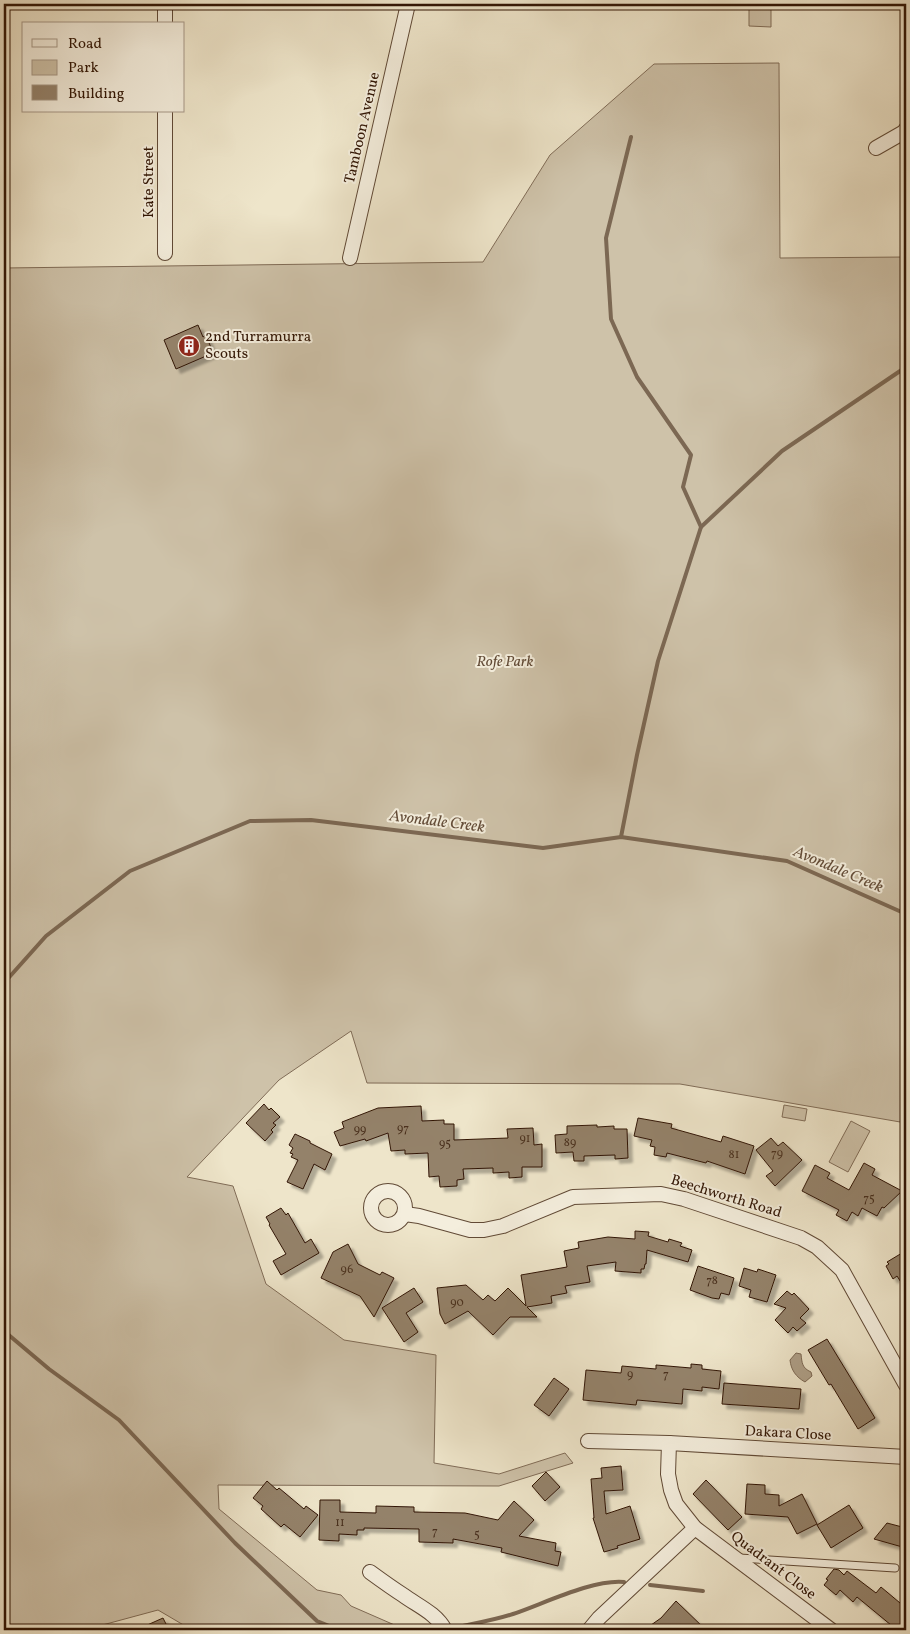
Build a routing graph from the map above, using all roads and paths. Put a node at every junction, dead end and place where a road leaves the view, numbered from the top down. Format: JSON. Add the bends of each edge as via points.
{"nodes":[{"id":1,"x":165,"y":4,"type":"edge"},
{"id":2,"x":408,"y":4,"type":"edge"},
{"id":3,"x":165,"y":22,"type":"edge"},
{"id":4,"x":165,"y":112,"type":"edge"},
{"id":5,"x":906,"y":129,"type":"edge"},
{"id":6,"x":876,"y":148,"type":"dead end"},
{"id":7,"x":166,"y":253,"type":"dead end"},
{"id":8,"x":350,"y":258,"type":"dead end"},
{"id":9,"x":405,"y":1214,"type":"dead end"},
{"id":10,"x":906,"y":1385,"type":"edge"},
{"id":11,"x":588,"y":1441,"type":"dead end"},
{"id":12,"x":669,"y":1443,"type":"junction"},
{"id":13,"x":906,"y":1457,"type":"edge"},
{"id":14,"x":695,"y":1528,"type":"junction"},
{"id":15,"x":734,"y":1557,"type":"junction"},
{"id":16,"x":895,"y":1568,"type":"dead end"},
{"id":17,"x":370,"y":1572,"type":"dead end"},
{"id":18,"x":445,"y":1630,"type":"edge"},
{"id":19,"x":589,"y":1630,"type":"edge"},
{"id":20,"x":831,"y":1630,"type":"edge"}],
"edges":[{"from":1,"to":3,"type":"street"},
{"from":2,"to":8,"type":"street","name":"Tamboon Avenue"},
{"from":4,"to":7,"type":"street","name":"Kate Street"},
{"from":5,"to":6,"type":"street"},
{"from":9,"to":10,"type":"street","name":"Beechworth Road","via":[[470,1230],[484,1230],[504,1226],[574,1198],[661,1194],[800,1238],[817,1246],[842,1270]]},
{"from":11,"to":12,"type":"street","name":"Dakara Close"},
{"from":12,"to":13,"type":"street","name":"Dakara Close"},
{"from":12,"to":14,"type":"street","via":[[671,1490],[676,1504]]},
{"from":14,"to":15,"type":"street","name":"Quadrant Close"},
{"from":14,"to":19,"type":"street"},
{"from":15,"to":16,"type":"lane"},
{"from":15,"to":20,"type":"street","name":"Quadrant Close"},
{"from":17,"to":18,"type":"street","via":[[425,1609]]}]}
